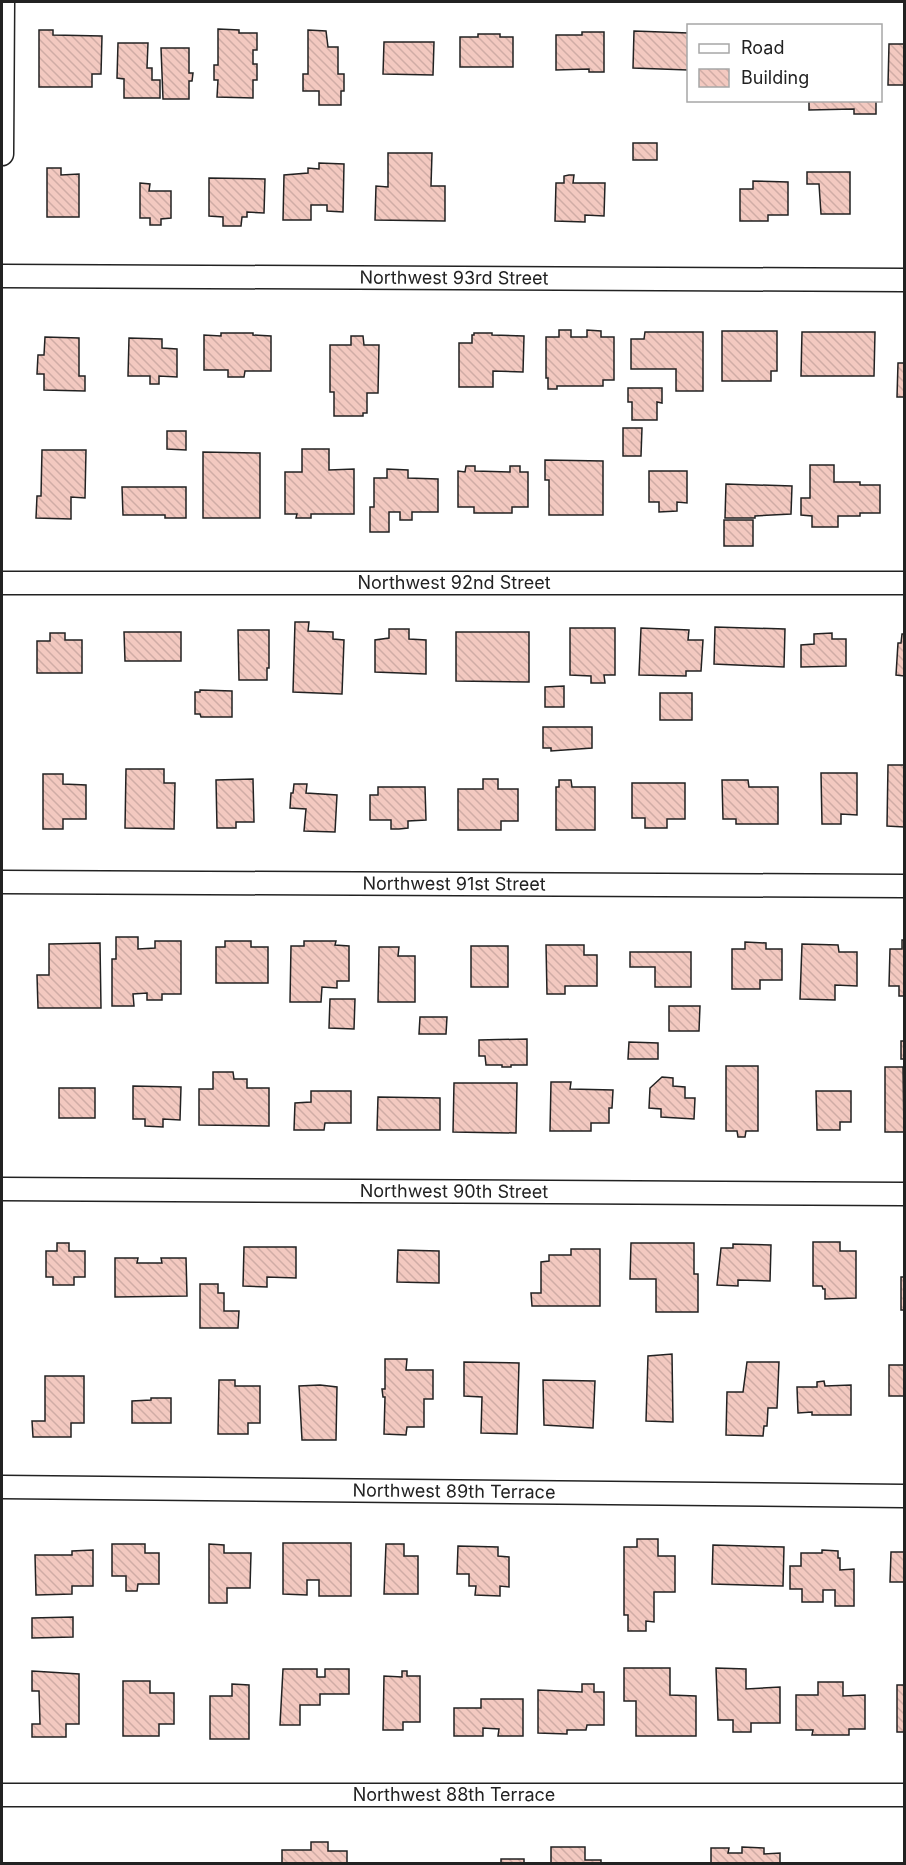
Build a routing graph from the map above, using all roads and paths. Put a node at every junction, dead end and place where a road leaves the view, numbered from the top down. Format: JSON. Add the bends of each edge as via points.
{"nodes":[{"id":1,"x":3,"y":2,"type":"edge"},
{"id":2,"x":2,"y":154,"type":"edge"},
{"id":3,"x":2,"y":276,"type":"edge"},
{"id":4,"x":904,"y":280,"type":"edge"},
{"id":5,"x":904,"y":583,"type":"edge"},
{"id":6,"x":2,"y":584,"type":"edge"},
{"id":7,"x":2,"y":882,"type":"edge"},
{"id":8,"x":904,"y":886,"type":"edge"},
{"id":9,"x":2,"y":1189,"type":"edge"},
{"id":10,"x":904,"y":1194,"type":"edge"},
{"id":11,"x":2,"y":1487,"type":"edge"},
{"id":12,"x":904,"y":1496,"type":"edge"},
{"id":13,"x":2,"y":1795,"type":"edge"},
{"id":14,"x":904,"y":1795,"type":"edge"}],
"edges":[{"from":1,"to":2,"type":"street"},
{"from":3,"to":4,"type":"street","name":"Northwest 93rd Street"},
{"from":5,"to":6,"type":"street","name":"Northwest 92nd Street"},
{"from":7,"to":8,"type":"street","name":"Northwest 91st Street"},
{"from":9,"to":10,"type":"street","name":"Northwest 90th Street"},
{"from":11,"to":12,"type":"street","name":"Northwest 89th Terrace"},
{"from":13,"to":14,"type":"street","name":"Northwest 88th Terrace"}]}
